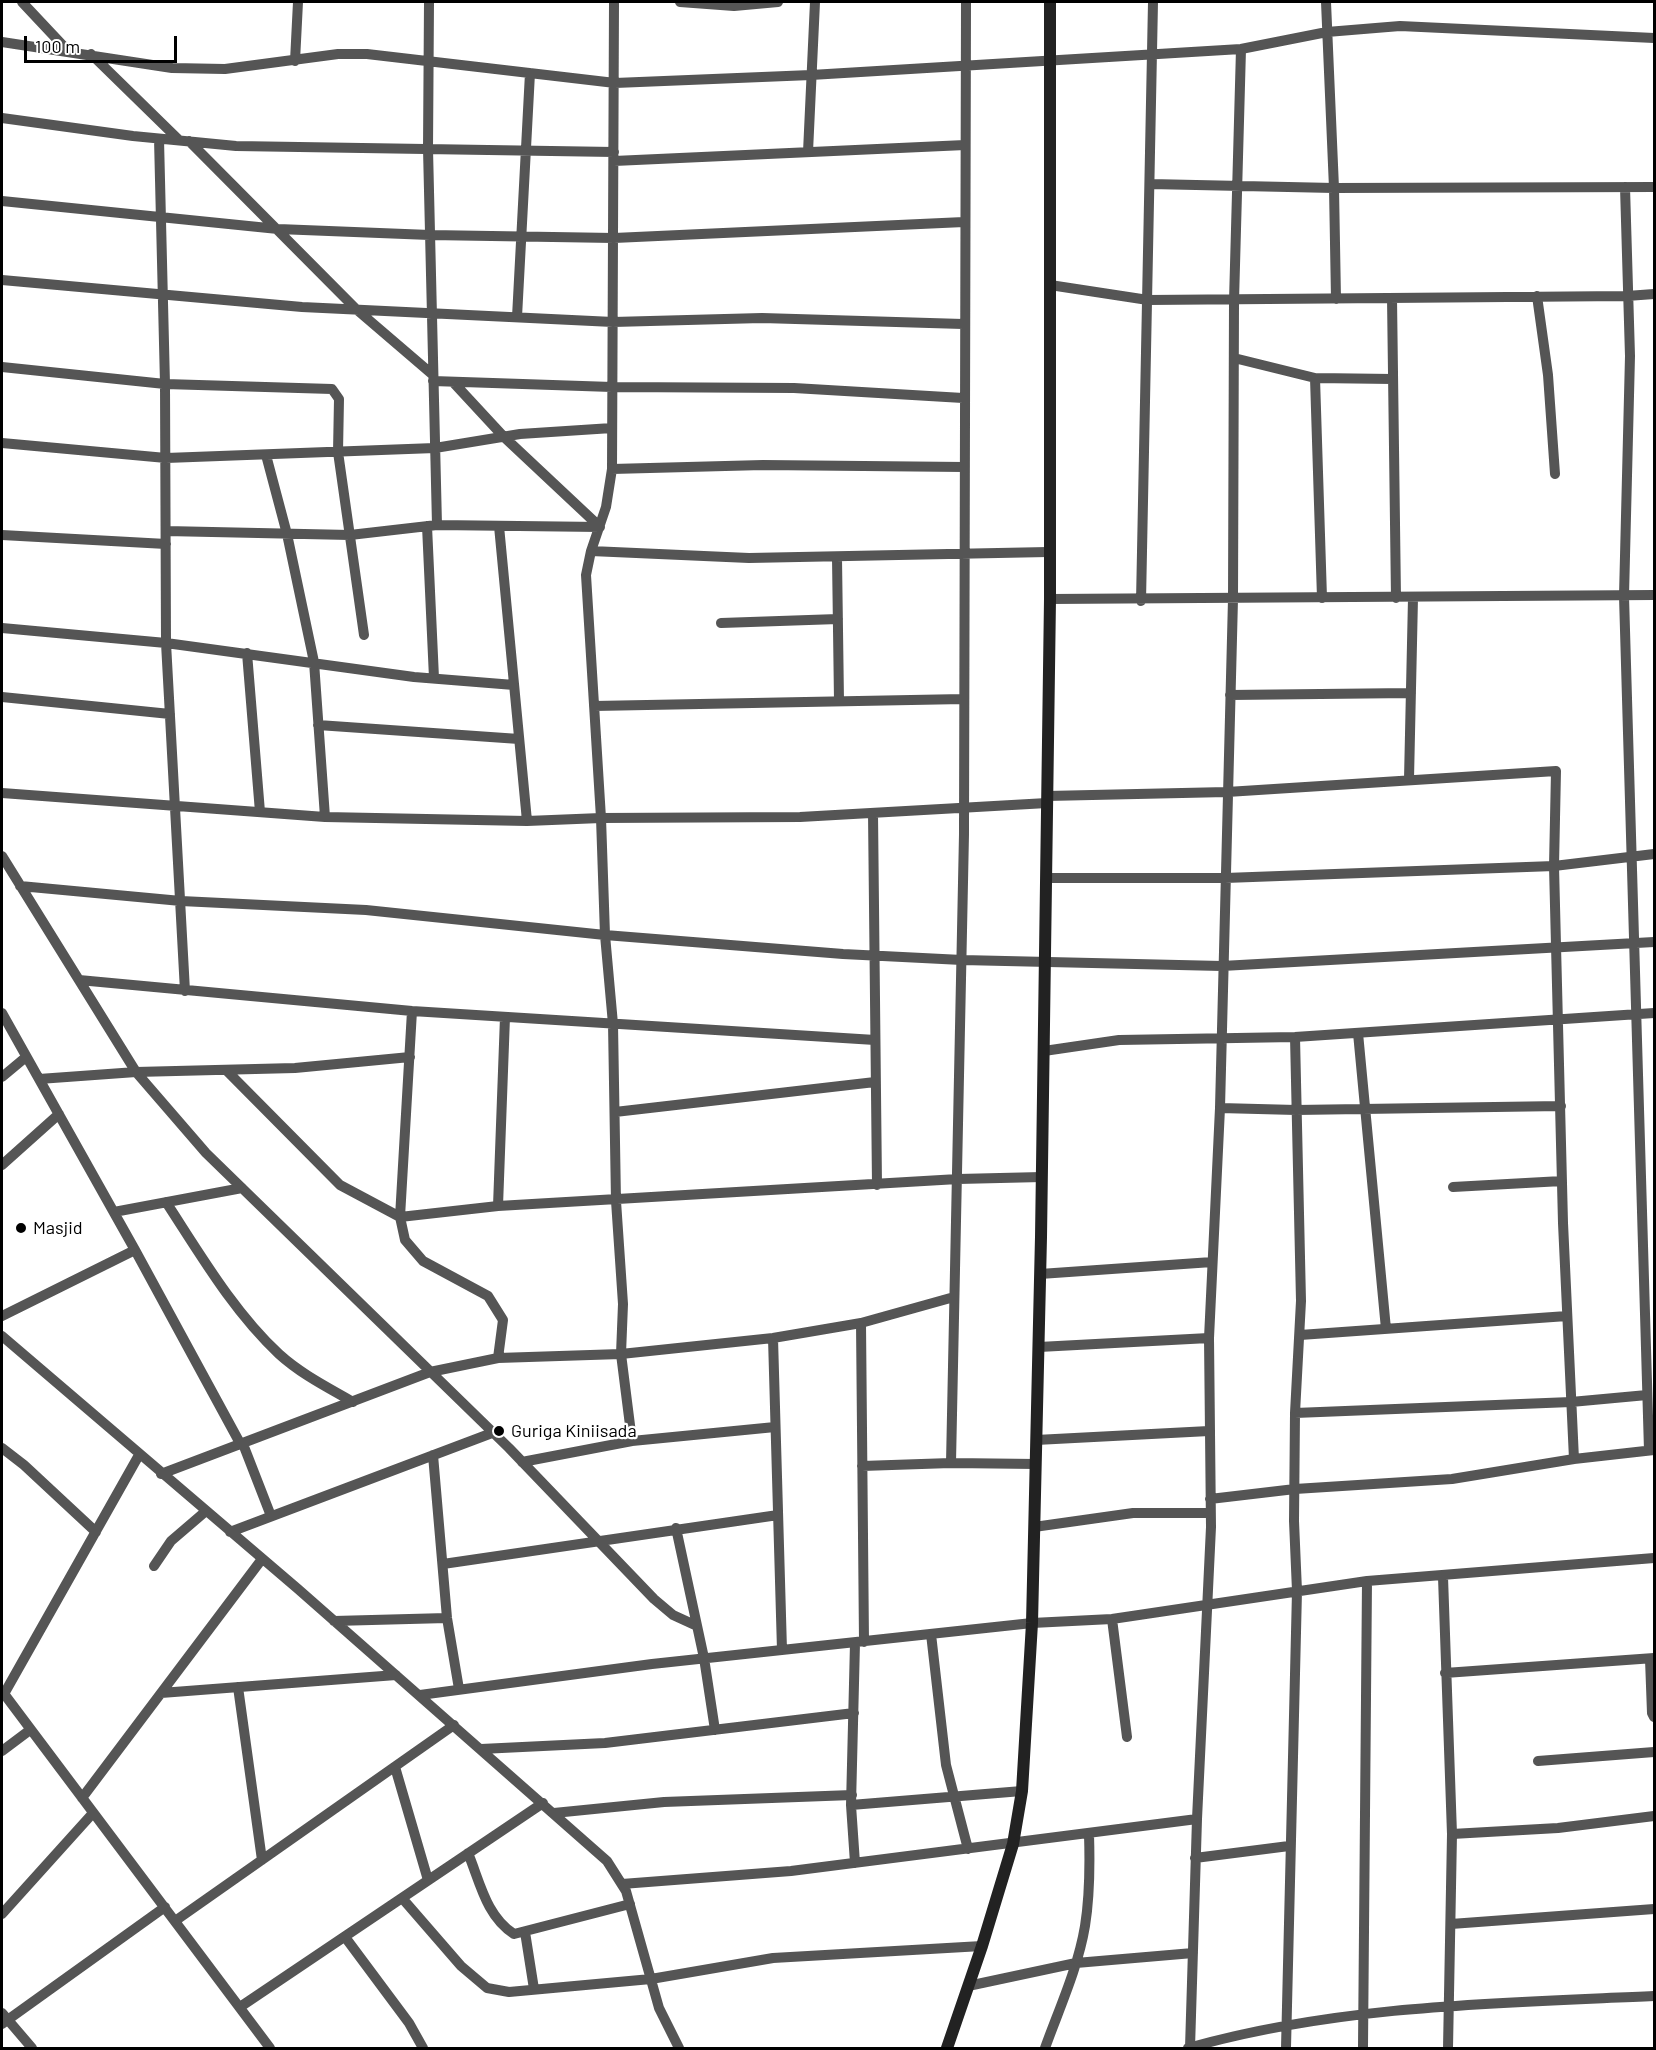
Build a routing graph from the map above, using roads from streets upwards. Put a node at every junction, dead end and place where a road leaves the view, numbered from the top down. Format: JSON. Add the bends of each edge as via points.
{"nodes":[{"id":1,"x":22,"y":2,"type":"edge"},
{"id":2,"x":298,"y":2,"type":"edge"},
{"id":3,"x":429,"y":2,"type":"edge"},
{"id":4,"x":614,"y":2,"type":"edge"},
{"id":5,"x":680,"y":2,"type":"edge"},
{"id":6,"x":778,"y":2,"type":"edge"},
{"id":7,"x":815,"y":2,"type":"edge"},
{"id":8,"x":966,"y":2,"type":"edge"},
{"id":9,"x":1050,"y":2,"type":"edge"},
{"id":10,"x":1153,"y":2,"type":"edge"},
{"id":11,"x":1326,"y":2,"type":"edge"},
{"id":12,"x":1327,"y":32,"type":"junction"},
{"id":13,"x":1654,"y":38,"type":"edge"},
{"id":14,"x":2,"y":42,"type":"edge"},
{"id":15,"x":1241,"y":49,"type":"junction"},
{"id":16,"x":68,"y":51,"type":"junction"},
{"id":17,"x":90,"y":54,"type":"junction"},
{"id":18,"x":1152,"y":54,"type":"junction"},
{"id":19,"x":1050,"y":59,"type":"junction"},
{"id":20,"x":295,"y":61,"type":"junction"},
{"id":21,"x":429,"y":62,"type":"junction"},
{"id":22,"x":965,"y":65,"type":"junction"},
{"id":23,"x":530,"y":73,"type":"junction"},
{"id":24,"x":811,"y":75,"type":"junction"},
{"id":25,"x":615,"y":82,"type":"junction"},
{"id":26,"x":2,"y":118,"type":"edge"},
{"id":27,"x":159,"y":139,"type":"junction"},
{"id":28,"x":184,"y":141,"type":"junction"},
{"id":29,"x":964,"y":145,"type":"junction"},
{"id":30,"x":428,"y":149,"type":"junction"},
{"id":31,"x":525,"y":152,"type":"junction"},
{"id":32,"x":808,"y":152,"type":"junction"},
{"id":33,"x":614,"y":157,"type":"junction"},
{"id":34,"x":1150,"y":184,"type":"junction"},
{"id":35,"x":1237,"y":186,"type":"junction"},
{"id":36,"x":1654,"y":187,"type":"edge"},
{"id":37,"x":1334,"y":188,"type":"junction"},
{"id":38,"x":1625,"y":188,"type":"junction"},
{"id":39,"x":2,"y":201,"type":"edge"},
{"id":40,"x":162,"y":219,"type":"junction"},
{"id":41,"x":964,"y":222,"type":"junction"},
{"id":42,"x":278,"y":229,"type":"junction"},
{"id":43,"x":430,"y":235,"type":"junction"},
{"id":44,"x":522,"y":236,"type":"junction"},
{"id":45,"x":614,"y":238,"type":"junction"},
{"id":46,"x":2,"y":280,"type":"edge"},
{"id":47,"x":1050,"y":285,"type":"junction"},
{"id":48,"x":1654,"y":294,"type":"edge"},
{"id":49,"x":162,"y":296,"type":"junction"},
{"id":50,"x":1537,"y":296,"type":"junction"},
{"id":51,"x":1627,"y":296,"type":"junction"},
{"id":52,"x":1392,"y":298,"type":"junction"},
{"id":53,"x":1336,"y":299,"type":"junction"},
{"id":54,"x":1149,"y":300,"type":"junction"},
{"id":55,"x":1234,"y":301,"type":"junction"},
{"id":56,"x":357,"y":309,"type":"junction"},
{"id":57,"x":431,"y":313,"type":"junction"},
{"id":58,"x":517,"y":317,"type":"junction"},
{"id":59,"x":613,"y":322,"type":"junction"},
{"id":60,"x":963,"y":324,"type":"junction"},
{"id":61,"x":1234,"y":358,"type":"junction"},
{"id":62,"x":2,"y":367,"type":"edge"},
{"id":63,"x":433,"y":378,"type":"junction"},
{"id":64,"x":1315,"y":378,"type":"junction"},
{"id":65,"x":1393,"y":379,"type":"junction"},
{"id":66,"x":453,"y":382,"type":"junction"},
{"id":67,"x":165,"y":384,"type":"junction"},
{"id":68,"x":612,"y":387,"type":"junction"},
{"id":69,"x":963,"y":398,"type":"junction"},
{"id":70,"x":612,"y":428,"type":"junction"},
{"id":71,"x":503,"y":436,"type":"junction"},
{"id":72,"x":2,"y":443,"type":"edge"},
{"id":73,"x":435,"y":448,"type":"junction"},
{"id":74,"x":338,"y":452,"type":"junction"},
{"id":75,"x":266,"y":455,"type":"junction"},
{"id":76,"x":166,"y":458,"type":"junction"},
{"id":77,"x":964,"y":467,"type":"junction"},
{"id":78,"x":612,"y":469,"type":"junction"},
{"id":79,"x":1555,"y":474,"type":"dead end"},
{"id":80,"x":432,"y":526,"type":"junction"},
{"id":81,"x":499,"y":526,"type":"junction"},
{"id":82,"x":600,"y":527,"type":"junction"},
{"id":83,"x":166,"y":531,"type":"junction"},
{"id":84,"x":287,"y":534,"type":"junction"},
{"id":85,"x":2,"y":535,"type":"edge"},
{"id":86,"x":350,"y":535,"type":"junction"},
{"id":87,"x":166,"y":544,"type":"junction"},
{"id":88,"x":591,"y":551,"type":"junction"},
{"id":89,"x":1048,"y":552,"type":"junction"},
{"id":90,"x":963,"y":554,"type":"junction"},
{"id":91,"x":837,"y":558,"type":"junction"},
{"id":92,"x":1654,"y":595,"type":"edge"},
{"id":93,"x":1624,"y":596,"type":"junction"},
{"id":94,"x":1322,"y":598,"type":"junction"},
{"id":95,"x":1396,"y":598,"type":"junction"},
{"id":96,"x":1413,"y":598,"type":"junction"},
{"id":97,"x":1050,"y":599,"type":"junction"},
{"id":98,"x":1233,"y":599,"type":"junction"},
{"id":99,"x":1141,"y":601,"type":"junction"},
{"id":100,"x":838,"y":619,"type":"junction"},
{"id":101,"x":721,"y":623,"type":"dead end"},
{"id":102,"x":2,"y":628,"type":"edge"},
{"id":103,"x":364,"y":635,"type":"dead end"},
{"id":104,"x":166,"y":643,"type":"junction"},
{"id":105,"x":247,"y":653,"type":"junction"},
{"id":106,"x":314,"y":662,"type":"junction"},
{"id":107,"x":434,"y":678,"type":"junction"},
{"id":108,"x":514,"y":685,"type":"junction"},
{"id":109,"x":1411,"y":693,"type":"junction"},
{"id":110,"x":1230,"y":695,"type":"junction"},
{"id":111,"x":2,"y":697,"type":"edge"},
{"id":112,"x":964,"y":699,"type":"junction"},
{"id":113,"x":839,"y":701,"type":"junction"},
{"id":114,"x":594,"y":706,"type":"junction"},
{"id":115,"x":170,"y":714,"type":"junction"},
{"id":116,"x":318,"y":725,"type":"junction"},
{"id":117,"x":519,"y":739,"type":"junction"},
{"id":118,"x":1409,"y":779,"type":"junction"},
{"id":119,"x":2,"y":792,"type":"edge"},
{"id":120,"x":1227,"y":792,"type":"junction"},
{"id":121,"x":1047,"y":799,"type":"junction"},
{"id":122,"x":176,"y":806,"type":"junction"},
{"id":123,"x":964,"y":807,"type":"junction"},
{"id":124,"x":260,"y":812,"type":"junction"},
{"id":125,"x":873,"y":813,"type":"junction"},
{"id":126,"x":325,"y":817,"type":"junction"},
{"id":127,"x":602,"y":818,"type":"junction"},
{"id":128,"x":527,"y":821,"type":"junction"},
{"id":129,"x":1654,"y":854,"type":"edge"},
{"id":130,"x":1632,"y":855,"type":"junction"},
{"id":131,"x":2,"y":856,"type":"edge"},
{"id":132,"x":1554,"y":866,"type":"junction"},
{"id":133,"x":1046,"y":878,"type":"junction"},
{"id":134,"x":1224,"y":878,"type":"junction"},
{"id":135,"x":20,"y":886,"type":"junction"},
{"id":136,"x":181,"y":901,"type":"junction"},
{"id":137,"x":605,"y":935,"type":"junction"},
{"id":138,"x":1654,"y":942,"type":"edge"},
{"id":139,"x":1634,"y":943,"type":"junction"},
{"id":140,"x":1558,"y":947,"type":"junction"},
{"id":141,"x":873,"y":955,"type":"junction"},
{"id":142,"x":962,"y":960,"type":"junction"},
{"id":143,"x":1045,"y":962,"type":"junction"},
{"id":144,"x":1222,"y":966,"type":"junction"},
{"id":145,"x":79,"y":980,"type":"junction"},
{"id":146,"x":185,"y":991,"type":"junction"},
{"id":147,"x":412,"y":1011,"type":"junction"},
{"id":148,"x":2,"y":1013,"type":"edge"},
{"id":149,"x":1654,"y":1013,"type":"edge"},
{"id":150,"x":1637,"y":1014,"type":"junction"},
{"id":151,"x":505,"y":1017,"type":"junction"},
{"id":152,"x":1559,"y":1020,"type":"junction"},
{"id":153,"x":613,"y":1024,"type":"junction"},
{"id":154,"x":1358,"y":1033,"type":"junction"},
{"id":155,"x":1295,"y":1036,"type":"junction"},
{"id":156,"x":1220,"y":1039,"type":"junction"},
{"id":157,"x":874,"y":1040,"type":"junction"},
{"id":158,"x":1044,"y":1051,"type":"junction"},
{"id":159,"x":26,"y":1057,"type":"junction"},
{"id":160,"x":410,"y":1057,"type":"junction"},
{"id":161,"x":226,"y":1070,"type":"junction"},
{"id":162,"x":136,"y":1072,"type":"junction"},
{"id":163,"x":2,"y":1077,"type":"edge"},
{"id":164,"x":39,"y":1079,"type":"junction"},
{"id":165,"x":875,"y":1082,"type":"junction"},
{"id":166,"x":1561,"y":1106,"type":"junction"},
{"id":167,"x":1220,"y":1108,"type":"junction"},
{"id":168,"x":1364,"y":1109,"type":"junction"},
{"id":169,"x":1296,"y":1110,"type":"junction"},
{"id":170,"x":615,"y":1112,"type":"junction"},
{"id":171,"x":58,"y":1114,"type":"junction"},
{"id":172,"x":2,"y":1165,"type":"edge"},
{"id":173,"x":1042,"y":1177,"type":"junction"},
{"id":174,"x":958,"y":1179,"type":"junction"},
{"id":175,"x":1562,"y":1181,"type":"junction"},
{"id":176,"x":877,"y":1185,"type":"junction"},
{"id":177,"x":1453,"y":1187,"type":"dead end"},
{"id":178,"x":242,"y":1188,"type":"junction"},
{"id":179,"x":1649,"y":1196,"type":"edge"},
{"id":180,"x":616,"y":1201,"type":"junction"},
{"id":181,"x":166,"y":1202,"type":"junction"},
{"id":182,"x":498,"y":1206,"type":"junction"},
{"id":183,"x":114,"y":1212,"type":"junction"},
{"id":184,"x":400,"y":1217,"type":"junction"},
{"id":185,"x":135,"y":1250,"type":"junction"},
{"id":186,"x":1212,"y":1262,"type":"junction"},
{"id":187,"x":1040,"y":1274,"type":"junction"},
{"id":188,"x":954,"y":1297,"type":"junction"},
{"id":189,"x":2,"y":1316,"type":"edge"},
{"id":190,"x":1567,"y":1316,"type":"junction"},
{"id":191,"x":861,"y":1323,"type":"junction"},
{"id":192,"x":1386,"y":1329,"type":"junction"},
{"id":193,"x":1300,"y":1335,"type":"junction"},
{"id":194,"x":2,"y":1336,"type":"edge"},
{"id":195,"x":773,"y":1338,"type":"junction"},
{"id":196,"x":1209,"y":1338,"type":"junction"},
{"id":197,"x":1039,"y":1347,"type":"junction"},
{"id":198,"x":621,"y":1354,"type":"junction"},
{"id":199,"x":498,"y":1358,"type":"junction"},
{"id":200,"x":430,"y":1372,"type":"junction"},
{"id":201,"x":1647,"y":1395,"type":"junction"},
{"id":202,"x":353,"y":1402,"type":"junction"},
{"id":203,"x":1571,"y":1402,"type":"junction"},
{"id":204,"x":1295,"y":1413,"type":"junction"},
{"id":205,"x":775,"y":1427,"type":"junction"},
{"id":206,"x":1209,"y":1431,"type":"junction"},
{"id":207,"x":492,"y":1432,"type":"junction"},
{"id":208,"x":1036,"y":1440,"type":"junction"},
{"id":209,"x":632,"y":1442,"type":"junction"},
{"id":210,"x":242,"y":1444,"type":"junction"},
{"id":211,"x":2,"y":1448,"type":"edge"},
{"id":212,"x":1652,"y":1450,"type":"edge"},
{"id":213,"x":139,"y":1455,"type":"junction"},
{"id":214,"x":433,"y":1455,"type":"junction"},
{"id":215,"x":1574,"y":1459,"type":"junction"},
{"id":216,"x":522,"y":1462,"type":"junction"},
{"id":217,"x":951,"y":1463,"type":"junction"},
{"id":218,"x":1036,"y":1464,"type":"junction"},
{"id":219,"x":862,"y":1466,"type":"junction"},
{"id":220,"x":161,"y":1474,"type":"junction"},
{"id":221,"x":1295,"y":1489,"type":"junction"},
{"id":222,"x":1210,"y":1499,"type":"junction"},
{"id":223,"x":206,"y":1511,"type":"junction"},
{"id":224,"x":1210,"y":1513,"type":"junction"},
{"id":225,"x":778,"y":1515,"type":"junction"},
{"id":226,"x":271,"y":1516,"type":"junction"},
{"id":227,"x":1034,"y":1527,"type":"junction"},
{"id":228,"x":675,"y":1528,"type":"junction"},
{"id":229,"x":96,"y":1532,"type":"junction"},
{"id":230,"x":230,"y":1532,"type":"junction"},
{"id":231,"x":597,"y":1540,"type":"junction"},
{"id":232,"x":1654,"y":1558,"type":"edge"},
{"id":233,"x":262,"y":1559,"type":"junction"},
{"id":234,"x":443,"y":1564,"type":"junction"},
{"id":235,"x":154,"y":1566,"type":"dead end"},
{"id":236,"x":1443,"y":1577,"type":"junction"},
{"id":237,"x":1367,"y":1581,"type":"junction"},
{"id":238,"x":1297,"y":1591,"type":"junction"},
{"id":239,"x":1205,"y":1604,"type":"junction"},
{"id":240,"x":447,"y":1618,"type":"junction"},
{"id":241,"x":1112,"y":1619,"type":"junction"},
{"id":242,"x":334,"y":1621,"type":"junction"},
{"id":243,"x":1032,"y":1623,"type":"junction"},
{"id":244,"x":697,"y":1626,"type":"junction"},
{"id":245,"x":931,"y":1634,"type":"junction"},
{"id":246,"x":860,"y":1642,"type":"junction"},
{"id":247,"x":782,"y":1650,"type":"junction"},
{"id":248,"x":704,"y":1658,"type":"junction"},
{"id":249,"x":1652,"y":1658,"type":"edge"},
{"id":250,"x":1445,"y":1673,"type":"junction"},
{"id":251,"x":396,"y":1675,"type":"junction"},
{"id":252,"x":237,"y":1687,"type":"junction"},
{"id":253,"x":459,"y":1689,"type":"junction"},
{"id":254,"x":3,"y":1693,"type":"edge"},
{"id":255,"x":161,"y":1693,"type":"junction"},
{"id":256,"x":420,"y":1695,"type":"junction"},
{"id":257,"x":854,"y":1713,"type":"junction"},
{"id":258,"x":1654,"y":1717,"type":"edge"},
{"id":259,"x":454,"y":1725,"type":"junction"},
{"id":260,"x":30,"y":1730,"type":"junction"},
{"id":261,"x":715,"y":1730,"type":"junction"},
{"id":262,"x":1127,"y":1737,"type":"dead end"},
{"id":263,"x":481,"y":1749,"type":"junction"},
{"id":264,"x":2,"y":1751,"type":"edge"},
{"id":265,"x":1654,"y":1752,"type":"edge"},
{"id":266,"x":1538,"y":1761,"type":"dead end"},
{"id":267,"x":395,"y":1767,"type":"junction"},
{"id":268,"x":1022,"y":1791,"type":"junction"},
{"id":269,"x":954,"y":1796,"type":"junction"},
{"id":270,"x":82,"y":1798,"type":"junction"},
{"id":271,"x":851,"y":1800,"type":"junction"},
{"id":272,"x":543,"y":1803,"type":"junction"},
{"id":273,"x":93,"y":1813,"type":"junction"},
{"id":274,"x":554,"y":1813,"type":"junction"},
{"id":275,"x":1654,"y":1816,"type":"edge"},
{"id":276,"x":1197,"y":1819,"type":"junction"},
{"id":277,"x":1089,"y":1834,"type":"junction"},
{"id":278,"x":1452,"y":1834,"type":"junction"},
{"id":279,"x":1013,"y":1844,"type":"junction"},
{"id":280,"x":1289,"y":1846,"type":"junction"},
{"id":281,"x":968,"y":1849,"type":"junction"},
{"id":282,"x":468,"y":1853,"type":"junction"},
{"id":283,"x":1195,"y":1858,"type":"junction"},
{"id":284,"x":262,"y":1860,"type":"junction"},
{"id":285,"x":855,"y":1863,"type":"junction"},
{"id":286,"x":428,"y":1880,"type":"junction"},
{"id":287,"x":622,"y":1884,"type":"junction"},
{"id":288,"x":402,"y":1898,"type":"junction"},
{"id":289,"x":630,"y":1905,"type":"junction"},
{"id":290,"x":165,"y":1907,"type":"junction"},
{"id":291,"x":1654,"y":1909,"type":"edge"},
{"id":292,"x":2,"y":1914,"type":"edge"},
{"id":293,"x":175,"y":1921,"type":"junction"},
{"id":294,"x":1450,"y":1924,"type":"junction"},
{"id":295,"x":525,"y":1932,"type":"junction"},
{"id":296,"x":345,"y":1936,"type":"junction"},
{"id":297,"x":982,"y":1946,"type":"junction"},
{"id":298,"x":1193,"y":1953,"type":"junction"},
{"id":299,"x":1076,"y":1964,"type":"junction"},
{"id":300,"x":651,"y":1979,"type":"junction"},
{"id":301,"x":968,"y":1986,"type":"junction"},
{"id":302,"x":534,"y":1989,"type":"junction"},
{"id":303,"x":1654,"y":1996,"type":"edge"},
{"id":304,"x":1448,"y":2006,"type":"junction"},
{"id":305,"x":240,"y":2007,"type":"junction"},
{"id":306,"x":1364,"y":2014,"type":"junction"},
{"id":307,"x":3,"y":2019,"type":"edge"},
{"id":308,"x":1286,"y":2025,"type":"junction"},
{"id":309,"x":1189,"y":2048,"type":"edge"},
{"id":310,"x":32,"y":2049,"type":"edge"},
{"id":311,"x":270,"y":2049,"type":"edge"},
{"id":312,"x":423,"y":2049,"type":"edge"},
{"id":313,"x":679,"y":2049,"type":"edge"},
{"id":314,"x":947,"y":2049,"type":"edge"},
{"id":315,"x":1045,"y":2049,"type":"edge"},
{"id":316,"x":1286,"y":2049,"type":"edge"},
{"id":317,"x":1363,"y":2049,"type":"edge"},
{"id":318,"x":1448,"y":2049,"type":"edge"}],
"edges":[{"from":1,"to":16,"type":"street"},
{"from":2,"to":20,"type":"street"},
{"from":3,"to":21,"type":"street"},
{"from":4,"to":25,"type":"street"},
{"from":5,"to":6,"type":"street","via":[[734,6]]},
{"from":7,"to":24,"type":"street"},
{"from":8,"to":22,"type":"street"},
{"from":9,"to":19,"type":"street"},
{"from":10,"to":18,"type":"street"},
{"from":11,"to":12,"type":"street"},
{"from":12,"to":13,"type":"street","via":[[1401,26]]},
{"from":12,"to":15,"type":"street"},
{"from":12,"to":37,"type":"street"},
{"from":14,"to":16,"type":"street"},
{"from":15,"to":18,"type":"street"},
{"from":15,"to":35,"type":"street"},
{"from":16,"to":17,"type":"street"},
{"from":17,"to":20,"type":"street","via":[[172,68],[225,69]]},
{"from":17,"to":28,"type":"street"},
{"from":18,"to":19,"type":"street"},
{"from":18,"to":34,"type":"street"},
{"from":19,"to":22,"type":"street"},
{"from":19,"to":47,"type":"street"},
{"from":20,"to":21,"type":"street","via":[[357,54]]},
{"from":21,"to":23,"type":"street"},
{"from":21,"to":30,"type":"street"},
{"from":22,"to":24,"type":"street"},
{"from":22,"to":29,"type":"street"},
{"from":23,"to":25,"type":"street"},
{"from":23,"to":31,"type":"street"},
{"from":24,"to":25,"type":"street"},
{"from":24,"to":32,"type":"street"},
{"from":25,"to":33,"type":"street"},
{"from":26,"to":27,"type":"street"},
{"from":27,"to":28,"type":"street"},
{"from":27,"to":40,"type":"street"},
{"from":28,"to":30,"type":"street","via":[[236,146]]},
{"from":28,"to":42,"type":"street"},
{"from":29,"to":32,"type":"street"},
{"from":29,"to":41,"type":"street"},
{"from":30,"to":31,"type":"street"},
{"from":30,"to":43,"type":"street"},
{"from":31,"to":33,"type":"street"},
{"from":31,"to":44,"type":"street"},
{"from":32,"to":33,"type":"street"},
{"from":33,"to":45,"type":"street"},
{"from":34,"to":35,"type":"street"},
{"from":34,"to":54,"type":"street"},
{"from":35,"to":37,"type":"street"},
{"from":35,"to":55,"type":"street"},
{"from":36,"to":38,"type":"street"},
{"from":37,"to":38,"type":"street"},
{"from":37,"to":53,"type":"street"},
{"from":38,"to":51,"type":"street"},
{"from":39,"to":40,"type":"street"},
{"from":40,"to":42,"type":"street"},
{"from":40,"to":49,"type":"street"},
{"from":41,"to":45,"type":"street"},
{"from":41,"to":60,"type":"street"},
{"from":42,"to":43,"type":"street"},
{"from":42,"to":56,"type":"street"},
{"from":43,"to":44,"type":"street"},
{"from":43,"to":57,"type":"street"},
{"from":44,"to":45,"type":"street"},
{"from":44,"to":58,"type":"street"},
{"from":45,"to":59,"type":"street"},
{"from":46,"to":49,"type":"street"},
{"from":47,"to":54,"type":"street"},
{"from":47,"to":89,"type":"street"},
{"from":48,"to":51,"type":"street"},
{"from":49,"to":56,"type":"street"},
{"from":49,"to":67,"type":"street"},
{"from":50,"to":51,"type":"street"},
{"from":50,"to":52,"type":"street"},
{"from":50,"to":79,"type":"street"},
{"from":51,"to":93,"type":"street","via":[[1630,356]]},
{"from":52,"to":53,"type":"street"},
{"from":52,"to":65,"type":"street"},
{"from":53,"to":55,"type":"street"},
{"from":54,"to":55,"type":"street"},
{"from":54,"to":99,"type":"street"},
{"from":55,"to":61,"type":"street"},
{"from":56,"to":57,"type":"street"},
{"from":56,"to":63,"type":"street"},
{"from":57,"to":58,"type":"street"},
{"from":57,"to":63,"type":"street"},
{"from":58,"to":59,"type":"street"},
{"from":59,"to":60,"type":"street","via":[[762,318]]},
{"from":59,"to":68,"type":"street"},
{"from":60,"to":69,"type":"street"},
{"from":61,"to":64,"type":"street"},
{"from":61,"to":98,"type":"street"},
{"from":62,"to":67,"type":"street"},
{"from":63,"to":66,"type":"street"},
{"from":63,"to":73,"type":"street"},
{"from":64,"to":65,"type":"street"},
{"from":64,"to":94,"type":"street"},
{"from":65,"to":95,"type":"street"},
{"from":66,"to":68,"type":"street"},
{"from":66,"to":71,"type":"street"},
{"from":67,"to":74,"type":"street","via":[[332,389],[339,399]]},
{"from":67,"to":76,"type":"street"},
{"from":68,"to":69,"type":"street","via":[[794,388]]},
{"from":68,"to":70,"type":"street"},
{"from":69,"to":77,"type":"street"},
{"from":70,"to":71,"type":"street"},
{"from":70,"to":78,"type":"street"},
{"from":71,"to":73,"type":"street"},
{"from":71,"to":82,"type":"street"},
{"from":72,"to":76,"type":"street"},
{"from":73,"to":74,"type":"street"},
{"from":73,"to":80,"type":"street"},
{"from":74,"to":75,"type":"street"},
{"from":74,"to":86,"type":"street"},
{"from":75,"to":76,"type":"street"},
{"from":75,"to":84,"type":"street"},
{"from":76,"to":83,"type":"street"},
{"from":77,"to":78,"type":"street","via":[[763,465]]},
{"from":77,"to":90,"type":"street"},
{"from":78,"to":82,"type":"street"},
{"from":80,"to":81,"type":"street"},
{"from":80,"to":86,"type":"street"},
{"from":80,"to":107,"type":"street"},
{"from":81,"to":82,"type":"street"},
{"from":81,"to":108,"type":"street"},
{"from":82,"to":88,"type":"street"},
{"from":83,"to":84,"type":"street"},
{"from":83,"to":87,"type":"street"},
{"from":84,"to":86,"type":"street"},
{"from":84,"to":106,"type":"street"},
{"from":85,"to":87,"type":"street"},
{"from":86,"to":103,"type":"street"},
{"from":87,"to":104,"type":"street"},
{"from":88,"to":91,"type":"street"},
{"from":88,"to":114,"type":"street","via":[[586,575]]},
{"from":89,"to":90,"type":"street"},
{"from":89,"to":97,"type":"street"},
{"from":90,"to":91,"type":"street"},
{"from":90,"to":112,"type":"street"},
{"from":91,"to":100,"type":"street"},
{"from":92,"to":93,"type":"street"},
{"from":93,"to":96,"type":"street"},
{"from":93,"to":130,"type":"street"},
{"from":94,"to":95,"type":"street"},
{"from":94,"to":98,"type":"street"},
{"from":95,"to":96,"type":"street"},
{"from":96,"to":109,"type":"street"},
{"from":97,"to":99,"type":"street"},
{"from":97,"to":121,"type":"street"},
{"from":98,"to":99,"type":"street"},
{"from":98,"to":110,"type":"street"},
{"from":100,"to":101,"type":"street"},
{"from":100,"to":113,"type":"street"},
{"from":102,"to":104,"type":"street"},
{"from":104,"to":105,"type":"street"},
{"from":104,"to":115,"type":"street"},
{"from":105,"to":106,"type":"street"},
{"from":105,"to":124,"type":"street"},
{"from":106,"to":107,"type":"street"},
{"from":106,"to":116,"type":"street"},
{"from":107,"to":108,"type":"street"},
{"from":108,"to":117,"type":"street"},
{"from":109,"to":110,"type":"street"},
{"from":109,"to":118,"type":"street"},
{"from":110,"to":120,"type":"street"},
{"from":111,"to":115,"type":"street"},
{"from":112,"to":113,"type":"street"},
{"from":112,"to":123,"type":"street"},
{"from":113,"to":114,"type":"street"},
{"from":114,"to":127,"type":"street"},
{"from":115,"to":122,"type":"street"},
{"from":116,"to":117,"type":"street"},
{"from":116,"to":126,"type":"street"},
{"from":117,"to":128,"type":"street"},
{"from":118,"to":120,"type":"street"},
{"from":118,"to":132,"type":"street","via":[[1556,771]]},
{"from":119,"to":122,"type":"street"},
{"from":120,"to":121,"type":"street"},
{"from":120,"to":134,"type":"street"},
{"from":121,"to":123,"type":"street"},
{"from":121,"to":133,"type":"street"},
{"from":122,"to":124,"type":"street"},
{"from":122,"to":136,"type":"street"},
{"from":123,"to":125,"type":"street"},
{"from":123,"to":142,"type":"street"},
{"from":124,"to":126,"type":"street"},
{"from":125,"to":127,"type":"street"},
{"from":125,"to":141,"type":"street"},
{"from":126,"to":128,"type":"street"},
{"from":127,"to":128,"type":"street"},
{"from":127,"to":137,"type":"street"},
{"from":129,"to":130,"type":"street"},
{"from":130,"to":132,"type":"street"},
{"from":130,"to":139,"type":"street"},
{"from":131,"to":135,"type":"street"},
{"from":132,"to":134,"type":"street"},
{"from":132,"to":140,"type":"street"},
{"from":133,"to":134,"type":"street"},
{"from":133,"to":143,"type":"street"},
{"from":134,"to":144,"type":"street"},
{"from":135,"to":136,"type":"street"},
{"from":135,"to":145,"type":"street"},
{"from":136,"to":137,"type":"street","via":[[366,910]]},
{"from":136,"to":146,"type":"street"},
{"from":137,"to":141,"type":"street"},
{"from":137,"to":153,"type":"street"},
{"from":138,"to":139,"type":"street"},
{"from":139,"to":140,"type":"street"},
{"from":139,"to":150,"type":"street"},
{"from":140,"to":144,"type":"street"},
{"from":140,"to":152,"type":"street"},
{"from":141,"to":142,"type":"street"},
{"from":141,"to":157,"type":"street"},
{"from":142,"to":143,"type":"street"},
{"from":142,"to":174,"type":"street"},
{"from":143,"to":144,"type":"street"},
{"from":143,"to":158,"type":"street"},
{"from":144,"to":156,"type":"street"},
{"from":145,"to":146,"type":"street"},
{"from":145,"to":162,"type":"street"},
{"from":146,"to":147,"type":"street"},
{"from":147,"to":151,"type":"street"},
{"from":147,"to":160,"type":"street"},
{"from":148,"to":159,"type":"street"},
{"from":149,"to":150,"type":"street"},
{"from":150,"to":152,"type":"street"},
{"from":150,"to":179,"type":"street"},
{"from":151,"to":153,"type":"street"},
{"from":151,"to":182,"type":"street"},
{"from":152,"to":154,"type":"street"},
{"from":152,"to":166,"type":"street"},
{"from":153,"to":157,"type":"street"},
{"from":153,"to":170,"type":"street"},
{"from":154,"to":155,"type":"street"},
{"from":154,"to":168,"type":"street"},
{"from":155,"to":156,"type":"street"},
{"from":155,"to":169,"type":"street"},
{"from":156,"to":158,"type":"street","via":[[1119,1040]]},
{"from":156,"to":167,"type":"street"},
{"from":157,"to":165,"type":"street"},
{"from":158,"to":173,"type":"street"},
{"from":159,"to":163,"type":"street"},
{"from":159,"to":164,"type":"street"},
{"from":160,"to":161,"type":"street"},
{"from":160,"to":184,"type":"street"},
{"from":161,"to":162,"type":"street"},
{"from":161,"to":184,"type":"street","via":[[339,1185]]},
{"from":162,"to":164,"type":"street"},
{"from":162,"to":178,"type":"street"},
{"from":164,"to":171,"type":"street"},
{"from":165,"to":170,"type":"street"},
{"from":165,"to":176,"type":"street"},
{"from":166,"to":168,"type":"street"},
{"from":166,"to":175,"type":"street"},
{"from":167,"to":169,"type":"street"},
{"from":167,"to":186,"type":"street"},
{"from":168,"to":169,"type":"street"},
{"from":168,"to":192,"type":"street"},
{"from":169,"to":193,"type":"street"},
{"from":170,"to":180,"type":"street"},
{"from":171,"to":172,"type":"street"},
{"from":171,"to":183,"type":"street"},
{"from":173,"to":174,"type":"street"},
{"from":173,"to":187,"type":"street"},
{"from":174,"to":176,"type":"street"},
{"from":174,"to":188,"type":"street"},
{"from":175,"to":177,"type":"street"},
{"from":175,"to":190,"type":"street"},
{"from":176,"to":180,"type":"street"},
{"from":178,"to":181,"type":"street"},
{"from":178,"to":200,"type":"street"},
{"from":179,"to":201,"type":"street"},
{"from":180,"to":182,"type":"street"},
{"from":180,"to":198,"type":"street","via":[[623,1304]]},
{"from":181,"to":183,"type":"street"},
{"from":181,"to":202,"type":"street","via":[[226,1293],[278,1353]]},
{"from":182,"to":184,"type":"street"},
{"from":183,"to":185,"type":"street"},
{"from":184,"to":199,"type":"street","via":[[405,1240],[423,1261],[488,1296],[503,1320]]},
{"from":185,"to":189,"type":"street"},
{"from":185,"to":210,"type":"street"},
{"from":186,"to":187,"type":"street"},
{"from":186,"to":196,"type":"street"},
{"from":187,"to":197,"type":"street"},
{"from":188,"to":191,"type":"street"},
{"from":188,"to":217,"type":"street"},
{"from":190,"to":192,"type":"street"},
{"from":190,"to":203,"type":"street"},
{"from":191,"to":195,"type":"street"},
{"from":191,"to":219,"type":"street"},
{"from":192,"to":193,"type":"street"},
{"from":193,"to":204,"type":"street"},
{"from":194,"to":213,"type":"street"},
{"from":195,"to":198,"type":"street"},
{"from":195,"to":205,"type":"street"},
{"from":196,"to":197,"type":"street"},
{"from":196,"to":206,"type":"street"},
{"from":197,"to":208,"type":"street"},
{"from":198,"to":199,"type":"street"},
{"from":198,"to":209,"type":"street"},
{"from":199,"to":200,"type":"street"},
{"from":200,"to":202,"type":"street"},
{"from":200,"to":207,"type":"street"},
{"from":201,"to":203,"type":"street"},
{"from":201,"to":212,"type":"street"},
{"from":202,"to":210,"type":"street"},
{"from":203,"to":204,"type":"street"},
{"from":203,"to":215,"type":"street"},
{"from":204,"to":221,"type":"street"},
{"from":205,"to":209,"type":"street"},
{"from":205,"to":225,"type":"street"},
{"from":206,"to":208,"type":"street"},
{"from":206,"to":222,"type":"street"},
{"from":207,"to":214,"type":"street"},
{"from":207,"to":216,"type":"street"},
{"from":208,"to":218,"type":"street"},
{"from":209,"to":216,"type":"street"},
{"from":210,"to":220,"type":"street"},
{"from":210,"to":226,"type":"street"},
{"from":211,"to":229,"type":"street"},
{"from":212,"to":215,"type":"street"},
{"from":213,"to":220,"type":"street"},
{"from":213,"to":229,"type":"street"},
{"from":214,"to":226,"type":"street"},
{"from":214,"to":234,"type":"street"},
{"from":215,"to":221,"type":"street","via":[[1452,1479]]},
{"from":216,"to":231,"type":"street"},
{"from":217,"to":218,"type":"street"},
{"from":217,"to":219,"type":"street"},
{"from":218,"to":227,"type":"street"},
{"from":219,"to":246,"type":"street"},
{"from":220,"to":223,"type":"street"},
{"from":221,"to":222,"type":"street"},
{"from":221,"to":238,"type":"street"},
{"from":222,"to":224,"type":"street"},
{"from":223,"to":230,"type":"street"},
{"from":223,"to":235,"type":"street","via":[[171,1541]]},
{"from":224,"to":227,"type":"street","via":[[1133,1513]]},
{"from":224,"to":239,"type":"street"},
{"from":225,"to":228,"type":"street"},
{"from":225,"to":247,"type":"street"},
{"from":226,"to":230,"type":"street"},
{"from":227,"to":243,"type":"street"},
{"from":228,"to":231,"type":"street"},
{"from":228,"to":244,"type":"street"},
{"from":229,"to":254,"type":"street"},
{"from":230,"to":233,"type":"street"},
{"from":231,"to":234,"type":"street"},
{"from":231,"to":244,"type":"street","via":[[654,1599],[673,1615]]},
{"from":232,"to":236,"type":"street"},
{"from":233,"to":242,"type":"street"},
{"from":233,"to":255,"type":"street"},
{"from":234,"to":240,"type":"street"},
{"from":236,"to":237,"type":"street"},
{"from":236,"to":250,"type":"street"},
{"from":237,"to":238,"type":"street"},
{"from":237,"to":306,"type":"street"},
{"from":238,"to":239,"type":"street"},
{"from":238,"to":280,"type":"street"},
{"from":239,"to":241,"type":"street"},
{"from":239,"to":276,"type":"street"},
{"from":240,"to":242,"type":"street"},
{"from":240,"to":253,"type":"street"},
{"from":241,"to":243,"type":"street"},
{"from":241,"to":262,"type":"street"},
{"from":242,"to":251,"type":"street"},
{"from":243,"to":245,"type":"street"},
{"from":243,"to":268,"type":"street"},
{"from":244,"to":248,"type":"street"},
{"from":245,"to":246,"type":"street"},
{"from":245,"to":269,"type":"street","via":[[946,1765]]},
{"from":246,"to":247,"type":"street"},
{"from":246,"to":257,"type":"street"},
{"from":247,"to":248,"type":"street"},
{"from":248,"to":253,"type":"street"},
{"from":248,"to":261,"type":"street"},
{"from":249,"to":250,"type":"street"},
{"from":249,"to":258,"type":"street"},
{"from":250,"to":278,"type":"street"},
{"from":251,"to":252,"type":"street"},
{"from":251,"to":256,"type":"street"},
{"from":252,"to":255,"type":"street"},
{"from":252,"to":284,"type":"street"},
{"from":253,"to":256,"type":"street"},
{"from":254,"to":260,"type":"street"},
{"from":255,"to":270,"type":"street"},
{"from":256,"to":259,"type":"street"},
{"from":257,"to":261,"type":"street"},
{"from":257,"to":271,"type":"street"},
{"from":259,"to":263,"type":"street"},
{"from":259,"to":267,"type":"street"},
{"from":260,"to":264,"type":"street"},
{"from":260,"to":270,"type":"street"},
{"from":261,"to":263,"type":"street","via":[[605,1743]]},
{"from":263,"to":272,"type":"street"},
{"from":265,"to":266,"type":"street"},
{"from":267,"to":284,"type":"street"},
{"from":267,"to":286,"type":"street"},
{"from":268,"to":269,"type":"street"},
{"from":268,"to":279,"type":"street"},
{"from":269,"to":271,"type":"street"},
{"from":269,"to":281,"type":"street"},
{"from":270,"to":273,"type":"street"},
{"from":271,"to":274,"type":"street","via":[[664,1802]]},
{"from":271,"to":285,"type":"street"},
{"from":272,"to":274,"type":"street"},
{"from":272,"to":282,"type":"street"},
{"from":273,"to":290,"type":"street"},
{"from":273,"to":292,"type":"street"},
{"from":274,"to":287,"type":"street","via":[[607,1861]]},
{"from":275,"to":278,"type":"street","via":[[1558,1828]]},
{"from":276,"to":277,"type":"street"},
{"from":276,"to":283,"type":"street"},
{"from":277,"to":279,"type":"street"},
{"from":277,"to":299,"type":"street","via":[[1090,1882]]},
{"from":278,"to":294,"type":"street"},
{"from":279,"to":281,"type":"street"},
{"from":279,"to":297,"type":"street"},
{"from":280,"to":283,"type":"street"},
{"from":280,"to":308,"type":"street"},
{"from":281,"to":285,"type":"street"},
{"from":282,"to":286,"type":"street"},
{"from":282,"to":295,"type":"street","via":[[489,1908],[500,1925],[514,1934]]},
{"from":283,"to":298,"type":"street"},
{"from":284,"to":293,"type":"street"},
{"from":285,"to":287,"type":"street"},
{"from":286,"to":288,"type":"street"},
{"from":287,"to":289,"type":"street"},
{"from":288,"to":296,"type":"street"},
{"from":288,"to":302,"type":"street","via":[[461,1966],[487,1988],[509,1992]]},
{"from":289,"to":295,"type":"street"},
{"from":289,"to":300,"type":"street"},
{"from":290,"to":293,"type":"street"},
{"from":290,"to":307,"type":"street"},
{"from":291,"to":294,"type":"street"},
{"from":293,"to":305,"type":"street"},
{"from":294,"to":304,"type":"street"},
{"from":295,"to":302,"type":"street"},
{"from":296,"to":305,"type":"street"},
{"from":296,"to":312,"type":"street","via":[[409,2023]]},
{"from":297,"to":300,"type":"street","via":[[773,1958]]},
{"from":297,"to":301,"type":"street"},
{"from":298,"to":299,"type":"street"},
{"from":298,"to":309,"type":"street"},
{"from":299,"to":301,"type":"street"},
{"from":299,"to":315,"type":"street"},
{"from":300,"to":302,"type":"street"},
{"from":300,"to":313,"type":"street","via":[[659,2008]]},
{"from":301,"to":314,"type":"street"},
{"from":303,"to":304,"type":"street"},
{"from":304,"to":306,"type":"street"},
{"from":304,"to":318,"type":"street"},
{"from":305,"to":311,"type":"street"},
{"from":306,"to":308,"type":"street"},
{"from":306,"to":317,"type":"street"},
{"from":307,"to":310,"type":"street"},
{"from":308,"to":309,"type":"street"},
{"from":308,"to":316,"type":"street"}]}
